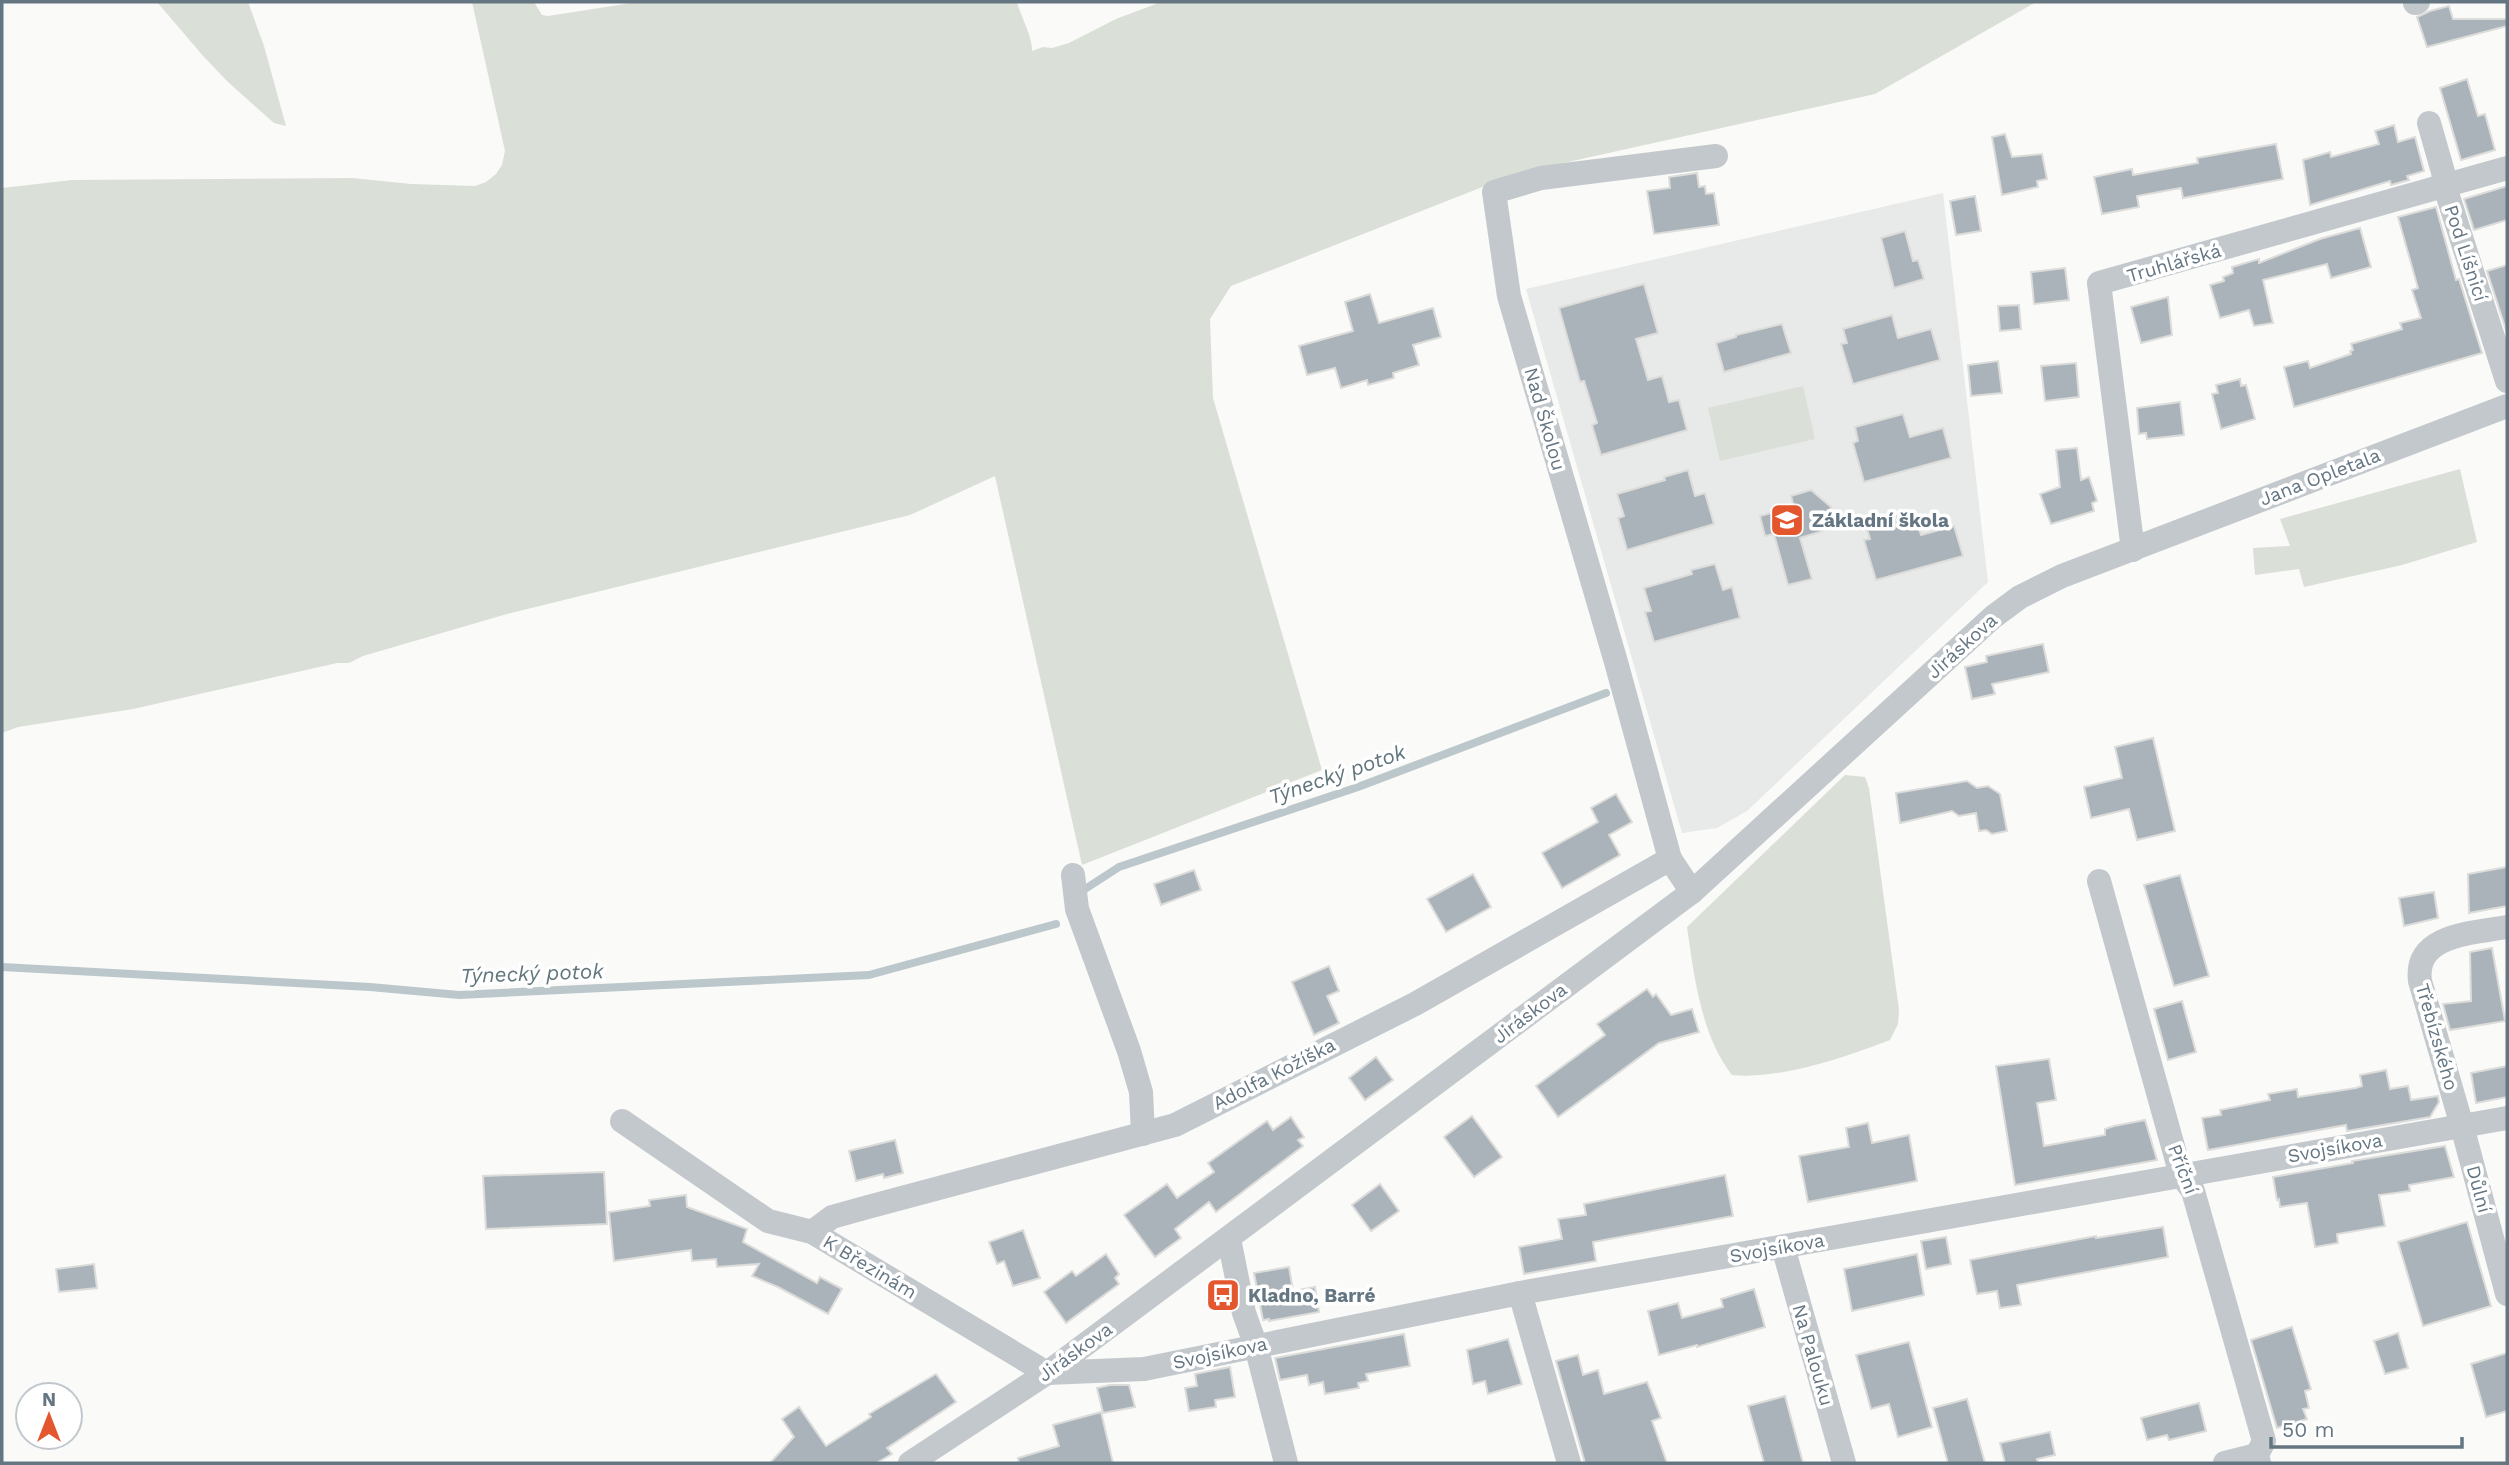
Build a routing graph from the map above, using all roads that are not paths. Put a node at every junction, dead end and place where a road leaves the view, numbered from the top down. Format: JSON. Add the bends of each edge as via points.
{"nodes":[{"id":1,"x":2429,"y":123,"type":"dead end"},
{"id":2,"x":1716,"y":156,"type":"dead end"},
{"id":3,"x":2507,"y":168,"type":"edge"},
{"id":4,"x":2445,"y":187,"type":"junction"},
{"id":5,"x":2507,"y":381,"type":"edge"},
{"id":6,"x":2507,"y":406,"type":"edge"},
{"id":7,"x":2133,"y":550,"type":"junction"},
{"id":8,"x":1670,"y":859,"type":"junction"},
{"id":9,"x":1073,"y":876,"type":"dead end"},
{"id":10,"x":2099,"y":881,"type":"dead end"},
{"id":11,"x":1692,"y":892,"type":"junction"},
{"id":12,"x":2507,"y":927,"type":"edge"},
{"id":13,"x":2507,"y":1118,"type":"edge"},
{"id":14,"x":622,"y":1121,"type":"dead end"},
{"id":15,"x":2462,"y":1126,"type":"junction"},
{"id":16,"x":1143,"y":1134,"type":"junction"},
{"id":17,"x":2181,"y":1175,"type":"junction"},
{"id":18,"x":812,"y":1232,"type":"junction"},
{"id":19,"x":1229,"y":1239,"type":"junction"},
{"id":20,"x":1783,"y":1247,"type":"junction"},
{"id":21,"x":1520,"y":1293,"type":"junction"},
{"id":22,"x":2507,"y":1294,"type":"edge"},
{"id":23,"x":1256,"y":1346,"type":"junction"},
{"id":24,"x":1047,"y":1373,"type":"junction"},
{"id":25,"x":2258,"y":1459,"type":"edge"},
{"id":26,"x":910,"y":1463,"type":"edge"},
{"id":27,"x":1286,"y":1463,"type":"edge"},
{"id":28,"x":1569,"y":1463,"type":"edge"},
{"id":29,"x":1844,"y":1463,"type":"edge"},
{"id":30,"x":2224,"y":1463,"type":"edge"}],
"edges":[{"from":1,"to":4,"type":"street","name":"Pod Líšnicí"},
{"from":2,"to":8,"type":"street","name":"Nad Školou","via":[[1541,178],[1494,192],[1508,296]]},
{"from":3,"to":4,"type":"street","name":"Truhlářská"},
{"from":4,"to":5,"type":"street","name":"Pod Líšnicí"},
{"from":4,"to":7,"type":"street","name":"Truhlářská","via":[[2099,283]]},
{"from":6,"to":7,"type":"street","name":"Jana Opletala"},
{"from":7,"to":11,"type":"street","name":"Jiráskova","via":[[2040,585],[1993,617]]},
{"from":8,"to":11,"type":"street"},
{"from":8,"to":16,"type":"street","name":"Adolfa Kožíška","via":[[1415,1004],[1175,1125]]},
{"from":9,"to":16,"type":"street","via":[[1077,909],[1138,1082]]},
{"from":10,"to":17,"type":"street","name":"Příční"},
{"from":11,"to":19,"type":"street","name":"Jiráskova"},
{"from":12,"to":15,"type":"street","name":"Třebízského","via":[[2448,937],[2424,954],[2418,968]]},
{"from":13,"to":15,"type":"street","name":"Svojsíkova"},
{"from":14,"to":18,"type":"street","name":"K Březinám","via":[[768,1221]]},
{"from":15,"to":17,"type":"street","name":"Svojsíkova"},
{"from":15,"to":22,"type":"street","name":"Důlní"},
{"from":16,"to":18,"type":"street","name":"Adolfa Kožíška","via":[[832,1217]]},
{"from":17,"to":20,"type":"street","name":"Svojsíkova"},
{"from":17,"to":25,"type":"street","name":"Příční","via":[[2193,1191],[2264,1441]]},
{"from":18,"to":24,"type":"street","name":"K Březinám"},
{"from":19,"to":23,"type":"street","via":[[1244,1313]]},
{"from":19,"to":24,"type":"street","name":"Jiráskova"},
{"from":20,"to":21,"type":"street","name":"Svojsíkova"},
{"from":20,"to":29,"type":"street","name":"Na Palouku"},
{"from":21,"to":23,"type":"street","name":"Svojsíkova"},
{"from":21,"to":28,"type":"street"},
{"from":23,"to":24,"type":"street","name":"Svojsíkova","via":[[1144,1369]]},
{"from":23,"to":27,"type":"street"},
{"from":24,"to":26,"type":"street","name":"Jiráskova"},
{"from":25,"to":30,"type":"street","name":"Příční"}]}
